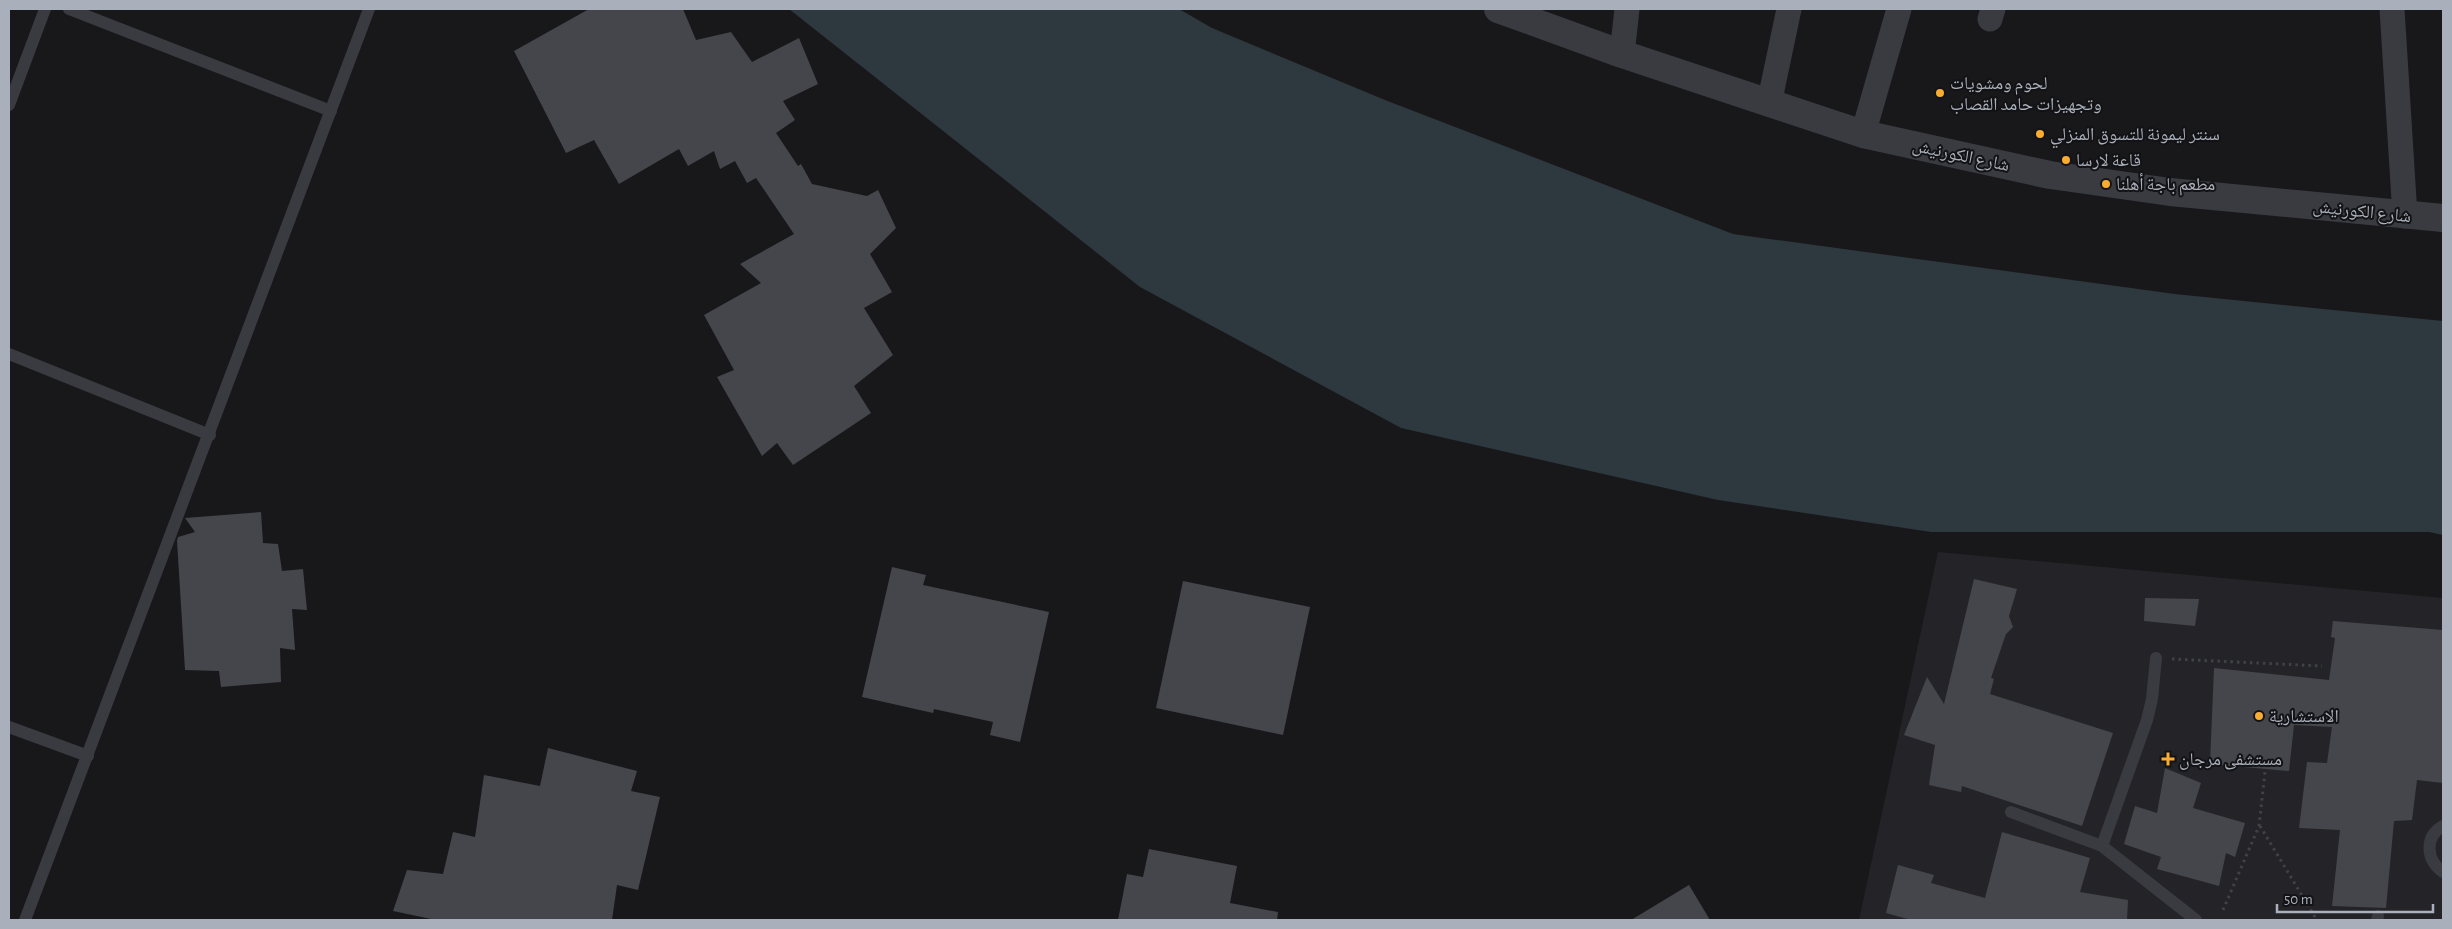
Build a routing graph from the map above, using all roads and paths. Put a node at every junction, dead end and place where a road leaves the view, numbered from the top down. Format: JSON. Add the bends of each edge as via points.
{"nodes":[{"id":1,"x":45,"y":9,"type":"edge"},
{"id":2,"x":69,"y":9,"type":"edge"},
{"id":3,"x":369,"y":9,"type":"edge"},
{"id":4,"x":1498,"y":9,"type":"edge"},
{"id":5,"x":1627,"y":9,"type":"edge"},
{"id":6,"x":1789,"y":9,"type":"edge"},
{"id":7,"x":1899,"y":9,"type":"edge"},
{"id":8,"x":2392,"y":9,"type":"edge"},
{"id":9,"x":1622,"y":54,"type":"junction"},
{"id":10,"x":1769,"y":104,"type":"junction"},
{"id":11,"x":9,"y":105,"type":"edge"},
{"id":12,"x":331,"y":111,"type":"junction"},
{"id":13,"x":1863,"y":134,"type":"junction"},
{"id":14,"x":2405,"y":216,"type":"junction"},
{"id":15,"x":2443,"y":218,"type":"edge"},
{"id":16,"x":9,"y":354,"type":"edge"},
{"id":17,"x":210,"y":435,"type":"junction"},
{"id":18,"x":2156,"y":658,"type":"joint"},
{"id":19,"x":2322,"y":666,"type":"dead end"},
{"id":20,"x":9,"y":727,"type":"edge"},
{"id":21,"x":88,"y":756,"type":"junction"},
{"id":22,"x":2265,"y":772,"type":"dead end"},
{"id":23,"x":2011,"y":812,"type":"dead end"},
{"id":24,"x":2259,"y":826,"type":"junction"},
{"id":25,"x":2443,"y":826,"type":"edge"},
{"id":26,"x":2102,"y":846,"type":"junction"},
{"id":27,"x":2443,"y":872,"type":"edge"},
{"id":28,"x":2223,"y":910,"type":"dead end"},
{"id":29,"x":2315,"y":917,"type":"dead end"},
{"id":30,"x":25,"y":920,"type":"edge"},
{"id":31,"x":2196,"y":920,"type":"edge"}],
"edges":[{"from":1,"to":11,"type":"lane"},
{"from":2,"to":12,"type":"lane"},
{"from":3,"to":12,"type":"lane"},
{"from":4,"to":9,"type":"street","name":"شارع الكورنيش"},
{"from":5,"to":9,"type":"street"},
{"from":6,"to":10,"type":"street"},
{"from":7,"to":13,"type":"street"},
{"from":8,"to":14,"type":"street"},
{"from":9,"to":10,"type":"street","name":"شارع الكورنيش"},
{"from":10,"to":13,"type":"street","name":"شارع الكورنيش"},
{"from":12,"to":17,"type":"lane"},
{"from":13,"to":14,"type":"street","name":"شارع الكورنيش","via":[[2050,175],[2170,192]]},
{"from":14,"to":15,"type":"street","name":"شارع الكورنيش"},
{"from":16,"to":17,"type":"lane"},
{"from":17,"to":21,"type":"lane"},
{"from":18,"to":19,"type":"path"},
{"from":18,"to":26,"type":"lane","via":[[2147,720]]},
{"from":20,"to":21,"type":"lane"},
{"from":21,"to":30,"type":"lane"},
{"from":22,"to":24,"type":"path"},
{"from":23,"to":26,"type":"lane"},
{"from":24,"to":28,"type":"path"},
{"from":24,"to":29,"type":"path"},
{"from":25,"to":27,"type":"lane","via":[[2435,832],[2429,846],[2432,861]]},
{"from":26,"to":31,"type":"lane"}]}
